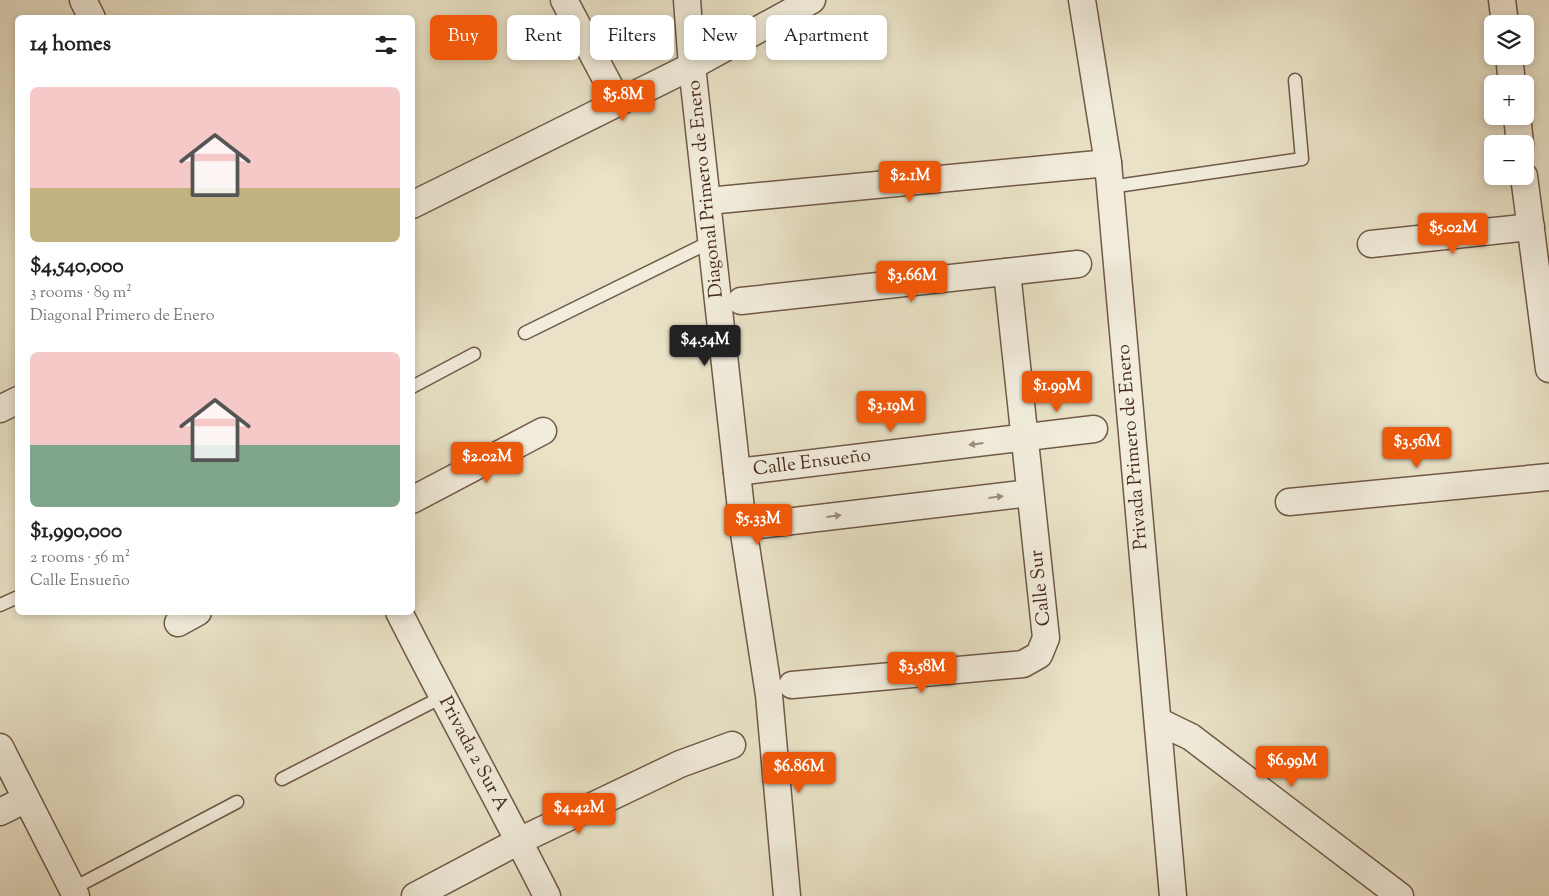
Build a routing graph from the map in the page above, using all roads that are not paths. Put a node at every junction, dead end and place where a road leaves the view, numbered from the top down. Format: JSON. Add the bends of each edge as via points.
{"nodes":[{"id":1,"x":83,"y":0,"type":"edge"},
{"id":2,"x":564,"y":0,"type":"edge"},
{"id":3,"x":687,"y":0,"type":"edge"},
{"id":4,"x":812,"y":0,"type":"edge"},
{"id":5,"x":1082,"y":0,"type":"edge"},
{"id":6,"x":1502,"y":0,"type":"edge"},
{"id":7,"x":90,"y":15,"type":"edge"},
{"id":8,"x":1504,"y":15,"type":"edge"},
{"id":9,"x":692,"y":66,"type":"junction"},
{"id":10,"x":1296,"y":80,"type":"dead end"},
{"id":11,"x":618,"y":102,"type":"junction"},
{"id":12,"x":1109,"y":175,"type":"junction"},
{"id":13,"x":1525,"y":185,"type":"edge"},
{"id":14,"x":708,"y":202,"type":"junction"},
{"id":15,"x":415,"y":204,"type":"edge"},
{"id":16,"x":1531,"y":227,"type":"junction"},
{"id":17,"x":712,"y":241,"type":"junction"},
{"id":18,"x":1371,"y":244,"type":"dead end"},
{"id":19,"x":1078,"y":264,"type":"dead end"},
{"id":20,"x":1007,"y":272,"type":"junction"},
{"id":21,"x":741,"y":301,"type":"dead end"},
{"id":22,"x":525,"y":333,"type":"dead end"},
{"id":23,"x":474,"y":354,"type":"dead end"},
{"id":24,"x":1549,"y":370,"type":"edge"},
{"id":25,"x":415,"y":385,"type":"edge"},
{"id":26,"x":15,"y":402,"type":"edge"},
{"id":27,"x":0,"y":409,"type":"edge"},
{"id":28,"x":1094,"y":429,"type":"dead end"},
{"id":29,"x":543,"y":431,"type":"dead end"},
{"id":30,"x":1024,"y":438,"type":"junction"},
{"id":31,"x":738,"y":472,"type":"junction"},
{"id":32,"x":1549,"y":476,"type":"edge"},
{"id":33,"x":1030,"y":493,"type":"junction"},
{"id":34,"x":415,"y":498,"type":"edge"},
{"id":35,"x":1288,"y":502,"type":"dead end"},
{"id":36,"x":743,"y":527,"type":"junction"},
{"id":37,"x":15,"y":598,"type":"edge"},
{"id":38,"x":0,"y":605,"type":"edge"},
{"id":39,"x":401,"y":615,"type":"edge"},
{"id":40,"x":792,"y":685,"type":"dead end"},
{"id":41,"x":442,"y":697,"type":"junction"},
{"id":42,"x":1158,"y":720,"type":"junction"},
{"id":43,"x":732,"y":745,"type":"dead end"},
{"id":44,"x":0,"y":747,"type":"edge"},
{"id":45,"x":282,"y":779,"type":"dead end"},
{"id":46,"x":26,"y":799,"type":"junction"},
{"id":47,"x":238,"y":802,"type":"dead end"},
{"id":48,"x":0,"y":812,"type":"edge"},
{"id":49,"x":519,"y":840,"type":"junction"},
{"id":50,"x":68,"y":893,"type":"edge"},
{"id":51,"x":414,"y":896,"type":"edge"},
{"id":52,"x":546,"y":896,"type":"edge"},
{"id":53,"x":787,"y":896,"type":"edge"},
{"id":54,"x":1174,"y":896,"type":"edge"},
{"id":55,"x":1400,"y":896,"type":"edge"}],
"edges":[{"from":1,"to":7,"type":"street"},
{"from":2,"to":11,"type":"street"},
{"from":3,"to":9,"type":"street","name":"Diagonal Primero de Enero"},
{"from":4,"to":9,"type":"street"},
{"from":5,"to":12,"type":"street","name":"Privada Primero de Enero"},
{"from":6,"to":8,"type":"street"},
{"from":9,"to":11,"type":"street"},
{"from":9,"to":14,"type":"street","name":"Diagonal Primero de Enero"},
{"from":10,"to":12,"type":"lane","via":[[1302,159]]},
{"from":11,"to":15,"type":"street"},
{"from":12,"to":14,"type":"street"},
{"from":12,"to":42,"type":"street","name":"Privada Primero de Enero"},
{"from":13,"to":16,"type":"street"},
{"from":14,"to":17,"type":"street","name":"Diagonal Primero de Enero"},
{"from":16,"to":18,"type":"street"},
{"from":16,"to":24,"type":"street"},
{"from":17,"to":22,"type":"lane"},
{"from":17,"to":31,"type":"street","name":"Diagonal Primero de Enero"},
{"from":19,"to":20,"type":"street"},
{"from":20,"to":21,"type":"street"},
{"from":20,"to":30,"type":"street","name":"Calle Sur"},
{"from":23,"to":25,"type":"lane"},
{"from":26,"to":27,"type":"street"},
{"from":28,"to":30,"type":"street","name":"Calle Ensueño"},
{"from":29,"to":34,"type":"street"},
{"from":30,"to":31,"type":"street","name":"Calle Ensueño","one_way":true},
{"from":30,"to":33,"type":"street","name":"Calle Sur"},
{"from":31,"to":36,"type":"street","name":"Diagonal Primero de Enero"},
{"from":32,"to":35,"type":"street"},
{"from":36,"to":33,"type":"street","one_way":true},
{"from":33,"to":40,"type":"street","name":"Calle Sur","via":[[1046,638],[1039,655],[1023,664]]},
{"from":36,"to":53,"type":"street","name":"Diagonal Primero de Enero","via":[[770,695]]},
{"from":37,"to":38,"type":"lane"},
{"from":39,"to":41,"type":"street","name":"Privada 2 Sur A"},
{"from":41,"to":45,"type":"lane"},
{"from":41,"to":49,"type":"street","name":"Privada 2 Sur A"},
{"from":42,"to":54,"type":"street","name":"Privada Primero de Enero"},
{"from":42,"to":55,"type":"street","via":[[1191,738]]},
{"from":43,"to":49,"type":"street","via":[[680,764]]},
{"from":44,"to":46,"type":"street"},
{"from":46,"to":48,"type":"street"},
{"from":46,"to":50,"type":"street"},
{"from":47,"to":50,"type":"lane"},
{"from":49,"to":51,"type":"street"},
{"from":49,"to":52,"type":"street","name":"Privada 2 Sur A"}]}
